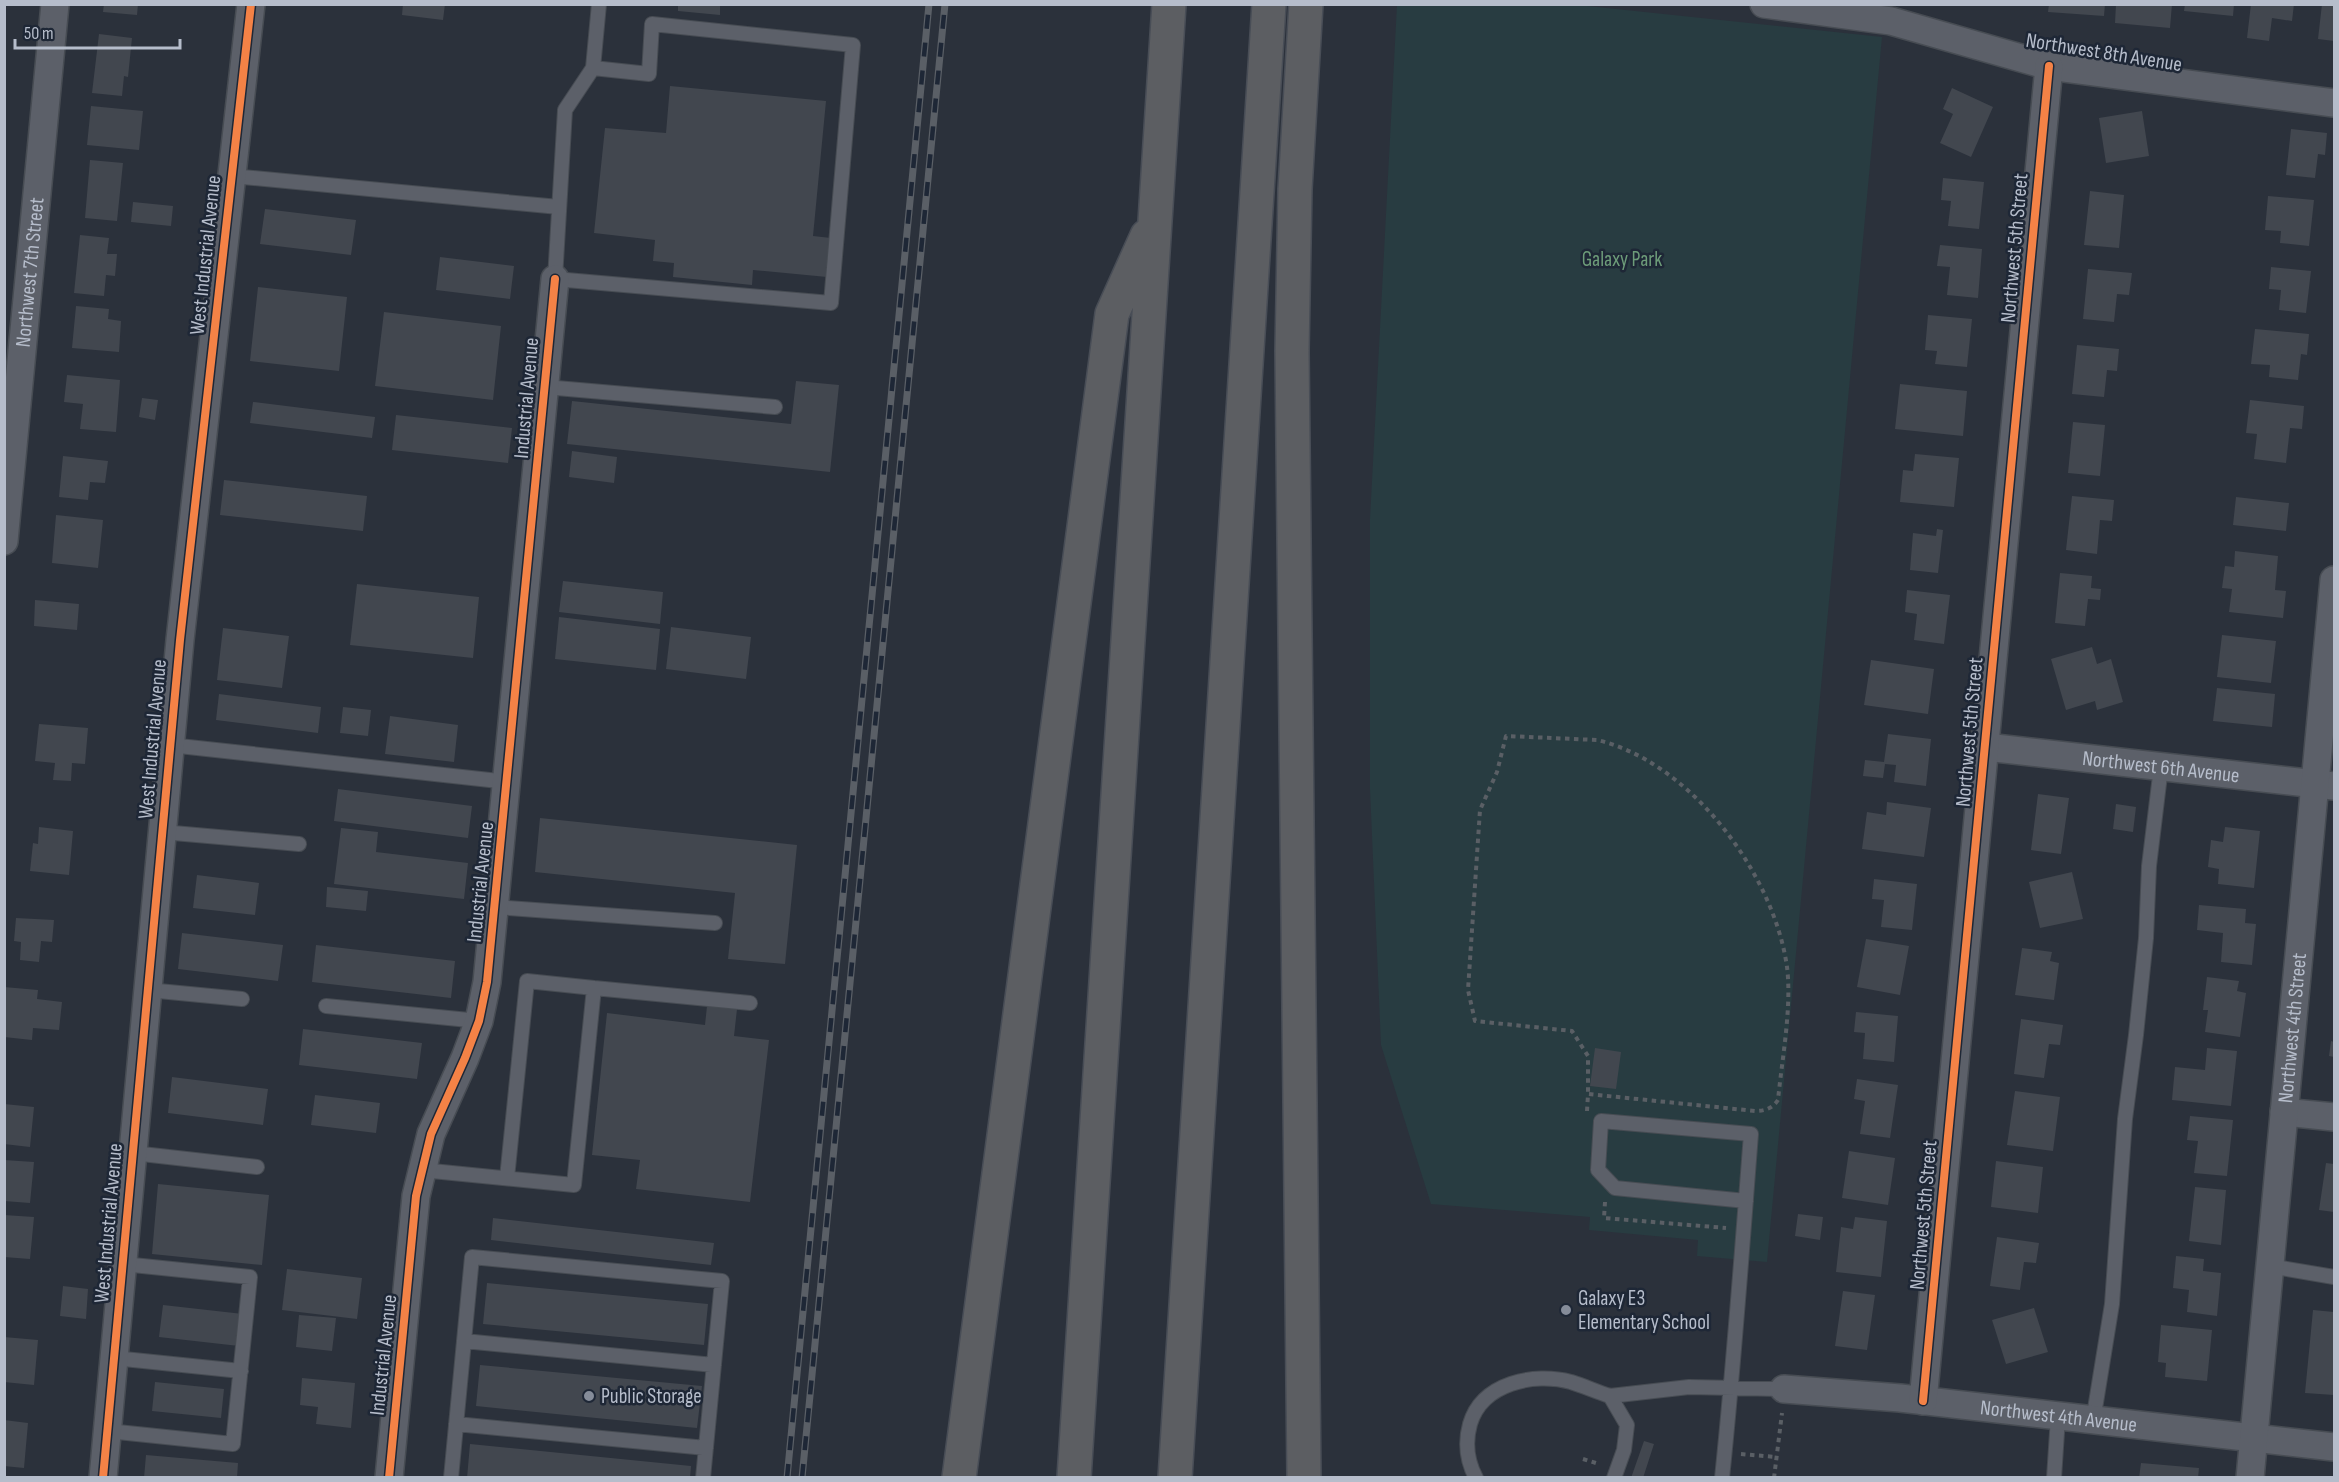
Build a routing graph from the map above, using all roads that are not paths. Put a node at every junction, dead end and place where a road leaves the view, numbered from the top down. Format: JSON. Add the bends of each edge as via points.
{"nodes":[{"id":1,"x":55,"y":4,"type":"edge"},
{"id":2,"x":251,"y":4,"type":"edge"},
{"id":3,"x":599,"y":4,"type":"edge"},
{"id":4,"x":1169,"y":4,"type":"edge"},
{"id":5,"x":1269,"y":4,"type":"edge"},
{"id":6,"x":1306,"y":4,"type":"edge"},
{"id":7,"x":1764,"y":4,"type":"edge"},
{"id":8,"x":2049,"y":66,"type":"junction"},
{"id":9,"x":593,"y":68,"type":"junction"},
{"id":10,"x":2334,"y":103,"type":"edge"},
{"id":11,"x":232,"y":176,"type":"junction"},
{"id":12,"x":559,"y":207,"type":"junction"},
{"id":13,"x":1156,"y":215,"type":"junction"},
{"id":14,"x":555,"y":279,"type":"junction"},
{"id":15,"x":545,"y":387,"type":"junction"},
{"id":16,"x":775,"y":407,"type":"dead end"},
{"id":17,"x":4,"y":541,"type":"edge"},
{"id":18,"x":2334,"y":580,"type":"edge"},
{"id":19,"x":170,"y":745,"type":"junction"},
{"id":20,"x":1986,"y":747,"type":"junction"},
{"id":21,"x":2161,"y":766,"type":"junction"},
{"id":22,"x":508,"y":782,"type":"junction"},
{"id":23,"x":2325,"y":785,"type":"edge"},
{"id":24,"x":162,"y":832,"type":"junction"},
{"id":25,"x":299,"y":844,"type":"dead end"},
{"id":26,"x":495,"y":907,"type":"junction"},
{"id":27,"x":715,"y":923,"type":"dead end"},
{"id":28,"x":594,"y":988,"type":"junction"},
{"id":29,"x":147,"y":990,"type":"junction"},
{"id":30,"x":242,"y":999,"type":"dead end"},
{"id":31,"x":750,"y":1003,"type":"dead end"},
{"id":32,"x":326,"y":1006,"type":"dead end"},
{"id":33,"x":479,"y":1021,"type":"junction"},
{"id":34,"x":2284,"y":1112,"type":"junction"},
{"id":35,"x":2334,"y":1116,"type":"edge"},
{"id":36,"x":133,"y":1153,"type":"junction"},
{"id":37,"x":257,"y":1167,"type":"dead end"},
{"id":38,"x":422,"y":1170,"type":"junction"},
{"id":39,"x":507,"y":1178,"type":"junction"},
{"id":40,"x":1746,"y":1201,"type":"junction"},
{"id":41,"x":123,"y":1264,"type":"junction"},
{"id":42,"x":2269,"y":1266,"type":"junction"},
{"id":43,"x":2334,"y":1277,"type":"edge"},
{"id":44,"x":464,"y":1341,"type":"junction"},
{"id":45,"x":114,"y":1358,"type":"junction"},
{"id":46,"x":714,"y":1365,"type":"junction"},
{"id":47,"x":241,"y":1371,"type":"junction"},
{"id":48,"x":1730,"y":1388,"type":"junction"},
{"id":49,"x":1610,"y":1396,"type":"junction"},
{"id":50,"x":1783,"y":1399,"type":"joint"},
{"id":51,"x":1923,"y":1401,"type":"junction"},
{"id":52,"x":2058,"y":1417,"type":"junction"},
{"id":53,"x":2093,"y":1421,"type":"junction"},
{"id":54,"x":456,"y":1424,"type":"junction"},
{"id":55,"x":108,"y":1431,"type":"junction"},
{"id":56,"x":2253,"y":1440,"type":"junction"},
{"id":57,"x":2334,"y":1447,"type":"edge"},
{"id":58,"x":706,"y":1448,"type":"junction"},
{"id":59,"x":103,"y":1478,"type":"edge"},
{"id":60,"x":389,"y":1478,"type":"edge"},
{"id":61,"x":450,"y":1478,"type":"edge"},
{"id":62,"x":703,"y":1478,"type":"edge"},
{"id":63,"x":960,"y":1478,"type":"edge"},
{"id":64,"x":1074,"y":1478,"type":"edge"},
{"id":65,"x":1174,"y":1478,"type":"edge"},
{"id":66,"x":1305,"y":1478,"type":"edge"},
{"id":67,"x":1476,"y":1478,"type":"edge"},
{"id":68,"x":1614,"y":1478,"type":"edge"},
{"id":69,"x":1722,"y":1478,"type":"edge"},
{"id":70,"x":2054,"y":1478,"type":"edge"},
{"id":71,"x":2250,"y":1478,"type":"edge"}],
"edges":[{"from":1,"to":17,"type":"street","name":"Northwest 7th Street"},
{"from":2,"to":11,"type":"street","name":"West Industrial Avenue"},
{"from":3,"to":9,"type":"lane"},
{"from":4,"to":13,"type":"highway"},
{"from":5,"to":65,"type":"highway"},
{"from":6,"to":66,"type":"highway","via":[[1295,189],[1292,351]]},
{"from":7,"to":8,"type":"street","name":"Northwest 8th Avenue","via":[[1891,21]]},
{"from":8,"to":10,"type":"street","name":"Northwest 8th Avenue"},
{"from":8,"to":20,"type":"street","name":"Northwest 5th Street"},
{"from":9,"to":12,"type":"lane","via":[[565,110]]},
{"from":9,"to":14,"type":"lane","via":[[649,74],[652,24],[853,45],[831,303]]},
{"from":11,"to":12,"type":"lane"},
{"from":11,"to":19,"type":"street","name":"West Industrial Avenue"},
{"from":12,"to":14,"type":"lane"},
{"from":13,"to":63,"type":"highway","via":[[1112,314]]},
{"from":13,"to":64,"type":"highway"},
{"from":14,"to":15,"type":"street","name":"Industrial Avenue"},
{"from":15,"to":16,"type":"lane"},
{"from":15,"to":22,"type":"street","name":"Industrial Avenue"},
{"from":18,"to":23,"type":"street","name":"Northwest 4th Street"},
{"from":19,"to":22,"type":"lane"},
{"from":19,"to":24,"type":"street","name":"West Industrial Avenue"},
{"from":20,"to":21,"type":"street","name":"Northwest 6th Avenue"},
{"from":20,"to":51,"type":"street","name":"Northwest 5th Street"},
{"from":21,"to":23,"type":"street","name":"Northwest 6th Avenue"},
{"from":21,"to":53,"type":"lane","via":[[2125,1119],[2112,1304]]},
{"from":22,"to":26,"type":"street","name":"Industrial Avenue"},
{"from":23,"to":34,"type":"street","name":"Northwest 4th Street"},
{"from":24,"to":25,"type":"lane"},
{"from":24,"to":29,"type":"street","name":"West Industrial Avenue"},
{"from":26,"to":27,"type":"lane"},
{"from":26,"to":33,"type":"street","name":"Industrial Avenue"},
{"from":28,"to":31,"type":"lane"},
{"from":28,"to":39,"type":"lane","via":[[527,981]]},
{"from":28,"to":39,"type":"lane","via":[[574,1185]]},
{"from":29,"to":30,"type":"lane"},
{"from":29,"to":36,"type":"street","name":"West Industrial Avenue"},
{"from":32,"to":33,"type":"lane"},
{"from":33,"to":38,"type":"street","name":"Industrial Avenue","via":[[431,1134]]},
{"from":34,"to":35,"type":"street"},
{"from":34,"to":42,"type":"street","name":"Northwest 4th Street"},
{"from":36,"to":37,"type":"lane"},
{"from":36,"to":41,"type":"street","name":"West Industrial Avenue"},
{"from":38,"to":39,"type":"lane"},
{"from":38,"to":60,"type":"street","name":"Industrial Avenue"},
{"from":40,"to":40,"type":"lane","via":[[1751,1134],[1601,1121],[1598,1170],[1615,1188]]},
{"from":40,"to":48,"type":"lane"},
{"from":41,"to":45,"type":"street","name":"West Industrial Avenue"},
{"from":41,"to":47,"type":"lane","via":[[250,1277]]},
{"from":42,"to":43,"type":"lane"},
{"from":42,"to":56,"type":"street","name":"Northwest 4th Street"},
{"from":44,"to":46,"type":"lane"},
{"from":44,"to":46,"type":"lane","via":[[472,1257],[722,1281]]},
{"from":44,"to":54,"type":"lane"},
{"from":45,"to":47,"type":"lane"},
{"from":45,"to":55,"type":"street","name":"West Industrial Avenue"},
{"from":46,"to":58,"type":"lane"},
{"from":47,"to":55,"type":"lane","via":[[233,1444]]},
{"from":48,"to":49,"type":"lane","via":[[1689,1387]]},
{"from":48,"to":50,"type":"lane"},
{"from":48,"to":69,"type":"lane"},
{"from":49,"to":67,"type":"lane","via":[[1569,1382],[1535,1380],[1498,1389],[1475,1411],[1470,1427],[1467,1446]]},
{"from":49,"to":68,"type":"lane","via":[[1627,1425],[1624,1450]]},
{"from":50,"to":51,"type":"street","name":"Northwest 4th Avenue"},
{"from":51,"to":52,"type":"street","name":"Northwest 4th Avenue"},
{"from":52,"to":53,"type":"street","name":"Northwest 4th Avenue"},
{"from":52,"to":70,"type":"lane"},
{"from":53,"to":56,"type":"street","name":"Northwest 4th Avenue"},
{"from":54,"to":58,"type":"lane"},
{"from":54,"to":61,"type":"lane"},
{"from":55,"to":59,"type":"street","name":"West Industrial Avenue"},
{"from":56,"to":57,"type":"street","name":"Northwest 4th Avenue"},
{"from":56,"to":71,"type":"street","name":"Northwest 4th Street"},
{"from":58,"to":62,"type":"lane"}]}
